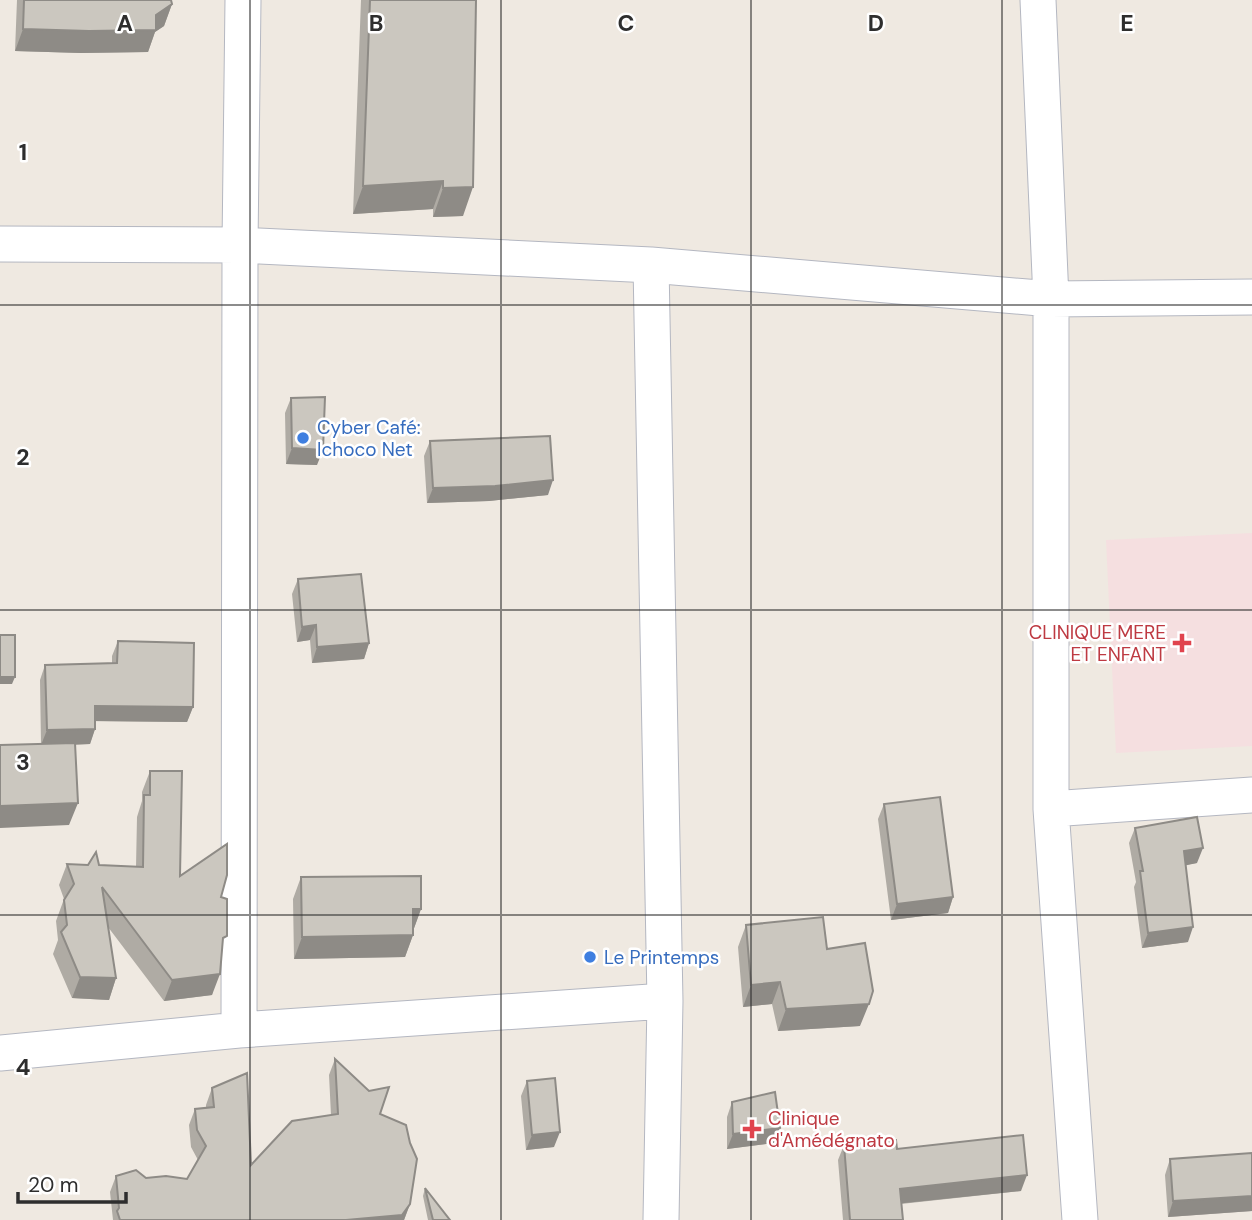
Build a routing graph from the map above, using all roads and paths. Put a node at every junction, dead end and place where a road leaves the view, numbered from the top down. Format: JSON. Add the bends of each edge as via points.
{"nodes":[{"id":1,"x":243,"y":0,"type":"edge"},
{"id":2,"x":1038,"y":0,"type":"edge"},
{"id":3,"x":0,"y":244,"type":"edge"},
{"id":4,"x":240,"y":245,"type":"junction"},
{"id":5,"x":651,"y":265,"type":"junction"},
{"id":6,"x":1252,"y":297,"type":"edge"},
{"id":7,"x":1051,"y":299,"type":"junction"},
{"id":8,"x":1252,"y":795,"type":"edge"},
{"id":9,"x":1051,"y":809,"type":"junction"},
{"id":10,"x":665,"y":1001,"type":"junction"},
{"id":11,"x":239,"y":1030,"type":"junction"},
{"id":12,"x":0,"y":1053,"type":"edge"},
{"id":13,"x":661,"y":1220,"type":"edge"},
{"id":14,"x":1080,"y":1220,"type":"edge"}],
"edges":[{"from":1,"to":4,"type":"street"},
{"from":2,"to":7,"type":"street"},
{"from":3,"to":4,"type":"street"},
{"from":4,"to":5,"type":"street"},
{"from":4,"to":11,"type":"street"},
{"from":5,"to":7,"type":"street"},
{"from":5,"to":10,"type":"street"},
{"from":6,"to":7,"type":"street"},
{"from":7,"to":9,"type":"street"},
{"from":8,"to":9,"type":"street"},
{"from":9,"to":14,"type":"street"},
{"from":10,"to":11,"type":"street"},
{"from":10,"to":13,"type":"street"},
{"from":11,"to":12,"type":"street"}]}
